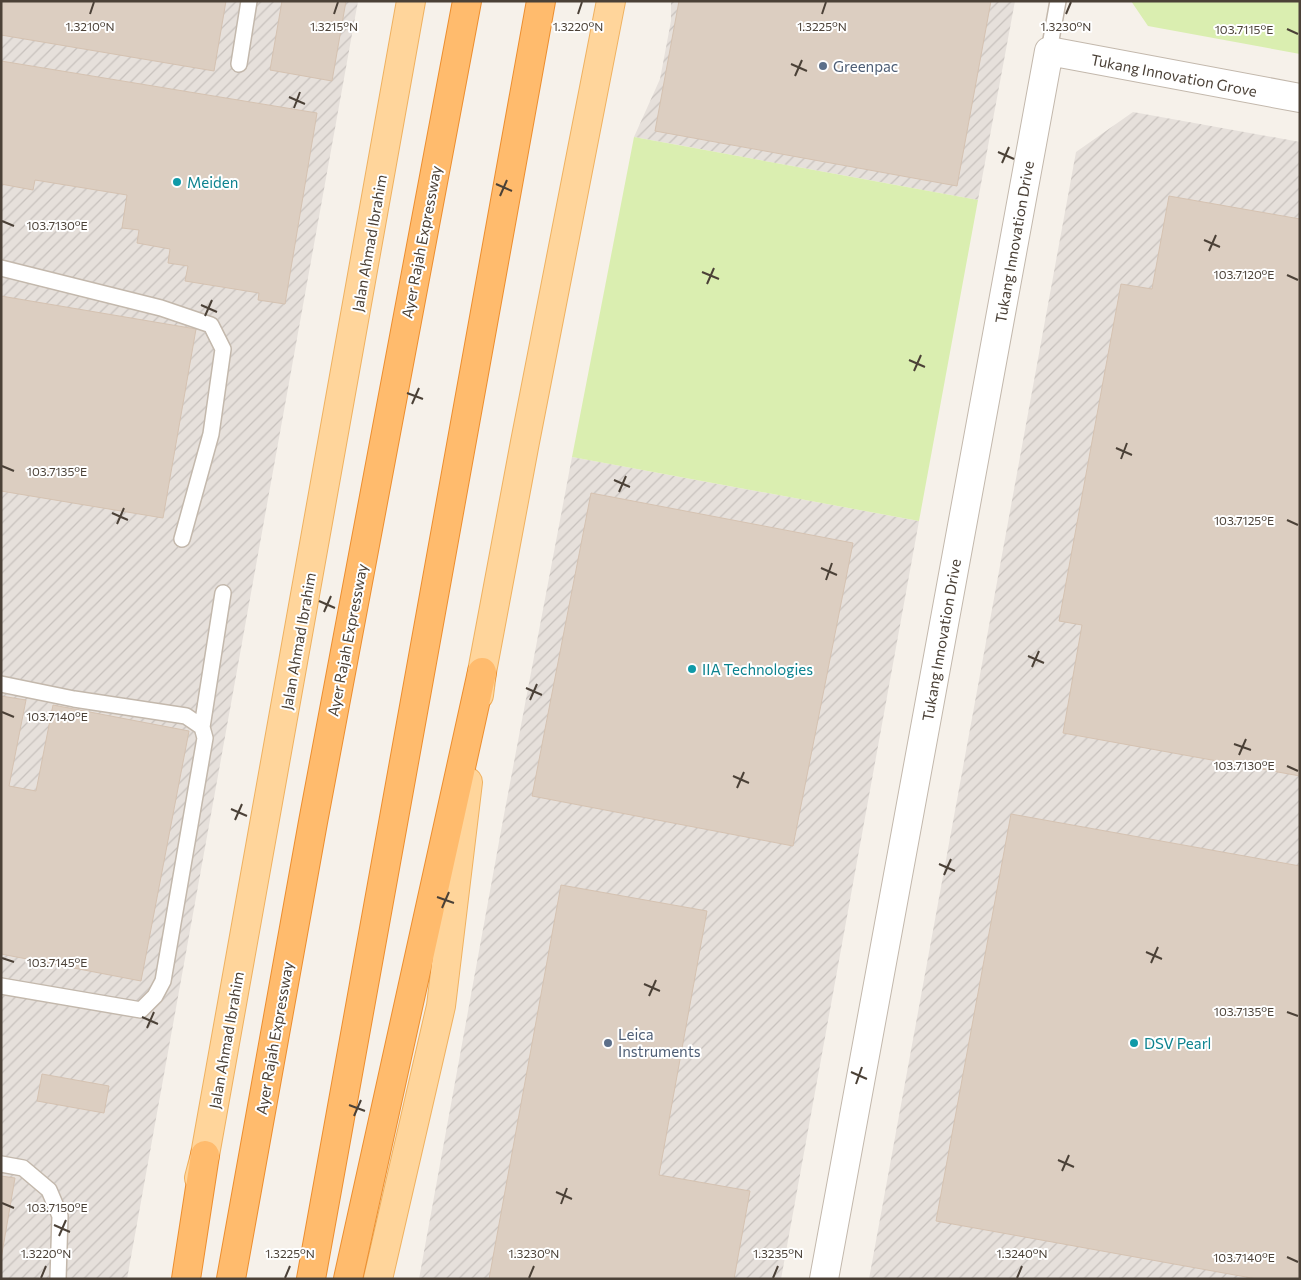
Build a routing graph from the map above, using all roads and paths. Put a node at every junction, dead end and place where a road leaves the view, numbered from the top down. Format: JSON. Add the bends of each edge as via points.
{"nodes":[{"id":1,"x":249,"y":1,"type":"edge"},
{"id":2,"x":411,"y":1,"type":"edge"},
{"id":3,"x":466,"y":1,"type":"edge"},
{"id":4,"x":541,"y":1,"type":"edge"},
{"id":5,"x":611,"y":1,"type":"edge"},
{"id":6,"x":1058,"y":1,"type":"edge"},
{"id":7,"x":1049,"y":51,"type":"junction"},
{"id":8,"x":239,"y":64,"type":"dead end"},
{"id":9,"x":1300,"y":98,"type":"edge"},
{"id":10,"x":1,"y":268,"type":"edge"},
{"id":11,"x":182,"y":540,"type":"dead end"},
{"id":12,"x":223,"y":593,"type":"dead end"},
{"id":13,"x":482,"y":672,"type":"junction"},
{"id":14,"x":1,"y":684,"type":"edge"},
{"id":15,"x":202,"y":726,"type":"junction"},
{"id":16,"x":1,"y":986,"type":"edge"},
{"id":17,"x":206,"y":1155,"type":"junction"},
{"id":18,"x":1,"y":1164,"type":"edge"},
{"id":19,"x":58,"y":1279,"type":"edge"},
{"id":20,"x":172,"y":1279,"type":"edge"},
{"id":21,"x":186,"y":1279,"type":"edge"},
{"id":22,"x":230,"y":1279,"type":"edge"},
{"id":23,"x":311,"y":1279,"type":"edge"},
{"id":24,"x":348,"y":1279,"type":"edge"},
{"id":25,"x":378,"y":1279,"type":"edge"},
{"id":26,"x":824,"y":1279,"type":"edge"}],
"edges":[{"from":1,"to":8,"type":"lane"},
{"from":2,"to":17,"type":"main road","name":"Jalan Ahmad Ibrahim"},
{"from":3,"to":22,"type":"highway","name":"Ayer Rajah Expressway"},
{"from":4,"to":23,"type":"highway"},
{"from":5,"to":13,"type":"main road"},
{"from":6,"to":7,"type":"lane","name":"Tukang Innovation Drive"},
{"from":7,"to":9,"type":"street","name":"Tukang Innovation Grove"},
{"from":7,"to":26,"type":"street","name":"Tukang Innovation Drive"},
{"from":10,"to":11,"type":"lane","via":[[161,308],[211,325],[223,349],[211,434]]},
{"from":12,"to":15,"type":"lane"},
{"from":13,"to":24,"type":"highway"},
{"from":13,"to":25,"type":"main road","via":[[441,1006]]},
{"from":14,"to":15,"type":"lane","via":[[186,716]]},
{"from":15,"to":16,"type":"lane","via":[[205,738],[165,972],[155,996],[141,1010]]},
{"from":17,"to":20,"type":"main road","name":"Jalan Ahmad Ibrahim"},
{"from":17,"to":21,"type":"highway"},
{"from":18,"to":19,"type":"lane","via":[[23,1168],[49,1190],[60,1216]]}]}
